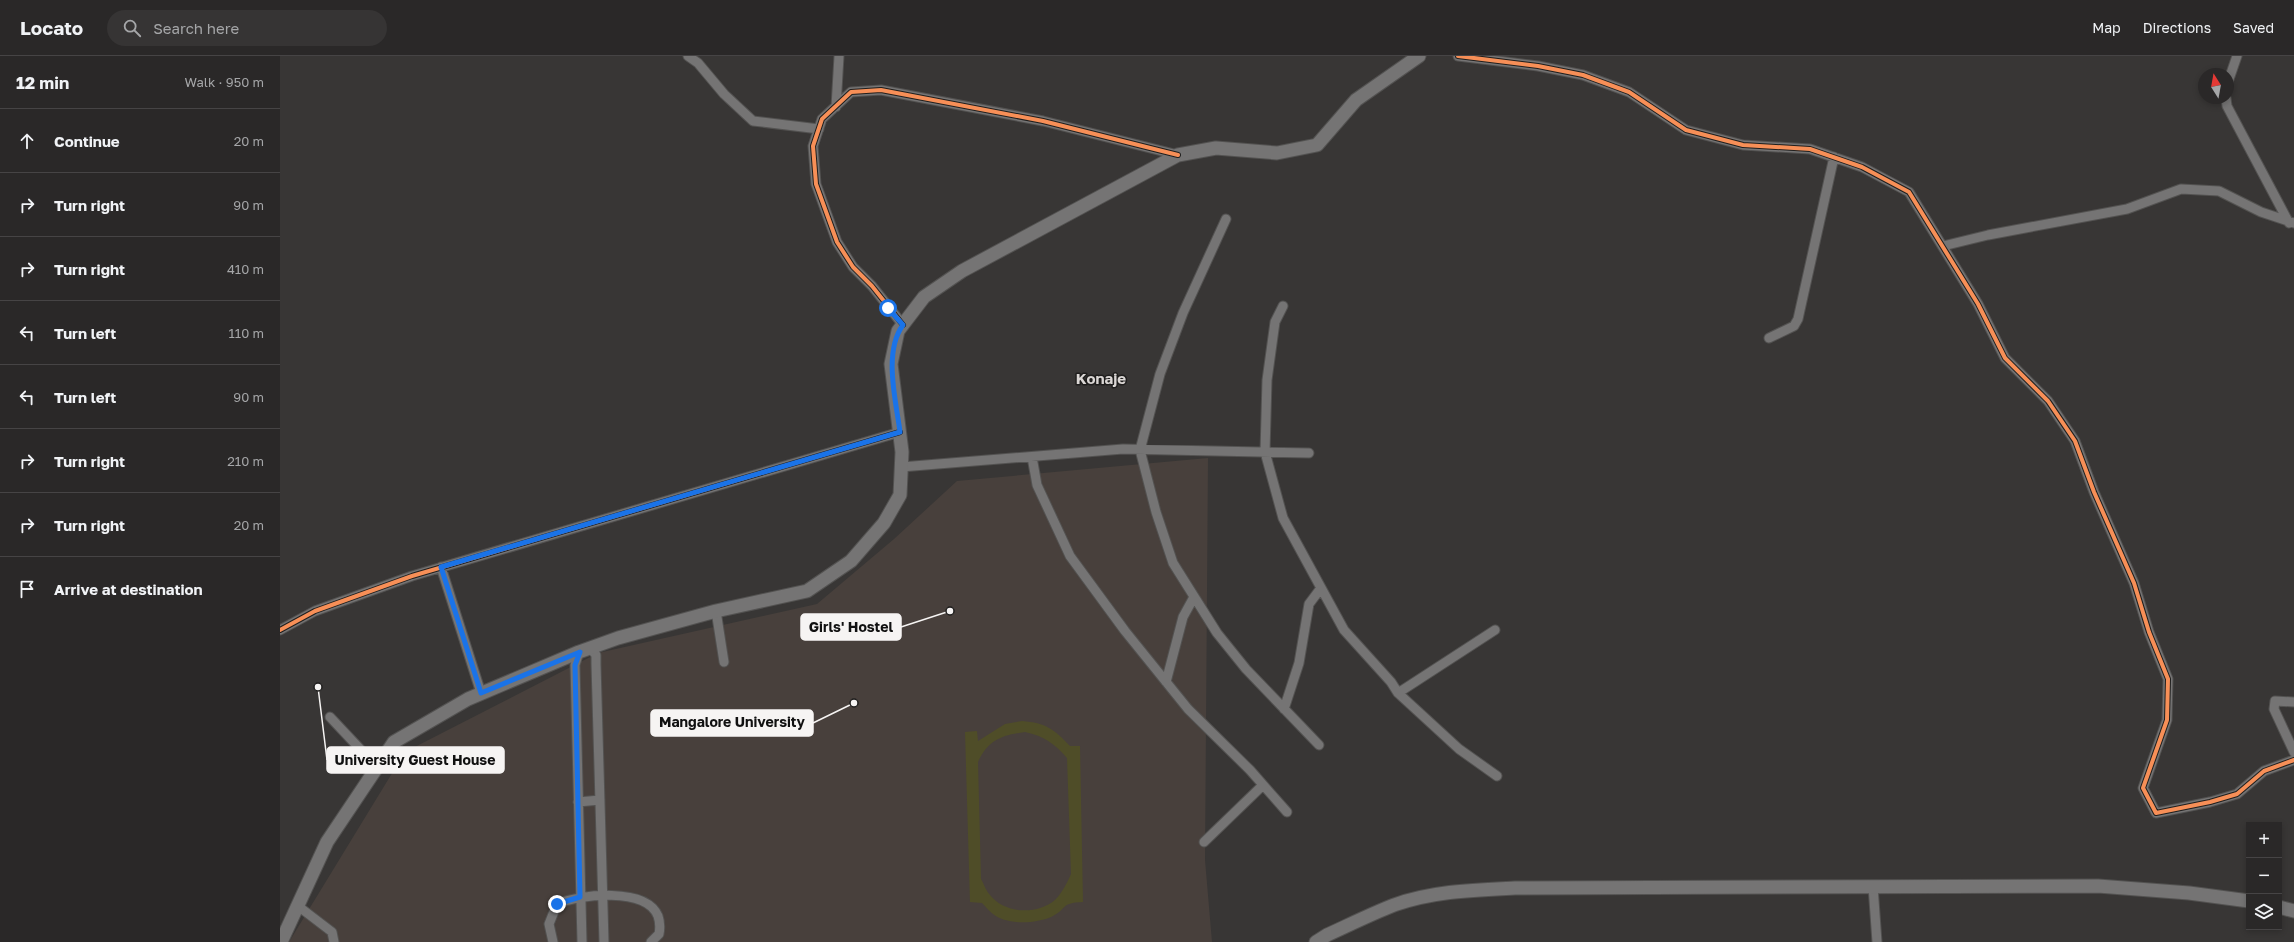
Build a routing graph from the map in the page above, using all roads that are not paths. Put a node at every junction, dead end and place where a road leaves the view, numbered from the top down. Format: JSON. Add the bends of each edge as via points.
{"nodes":[{"id":1,"x":688,"y":56,"type":"edge"},
{"id":2,"x":839,"y":56,"type":"edge"},
{"id":3,"x":1420,"y":56,"type":"edge"},
{"id":4,"x":1458,"y":56,"type":"edge"},
{"id":5,"x":2237,"y":56,"type":"edge"},
{"id":6,"x":2233,"y":68,"type":"edge"},
{"id":7,"x":2227,"y":104,"type":"edge"},
{"id":8,"x":836,"y":107,"type":"junction"},
{"id":9,"x":819,"y":129,"type":"junction"},
{"id":10,"x":1178,"y":155,"type":"junction"},
{"id":11,"x":1834,"y":157,"type":"junction"},
{"id":12,"x":1226,"y":219,"type":"dead end"},
{"id":13,"x":2291,"y":223,"type":"edge"},
{"id":14,"x":1943,"y":246,"type":"junction"},
{"id":15,"x":1284,"y":306,"type":"dead end"},
{"id":16,"x":903,"y":325,"type":"junction"},
{"id":17,"x":1769,"y":338,"type":"dead end"},
{"id":18,"x":900,"y":432,"type":"junction"},
{"id":19,"x":1140,"y":450,"type":"junction"},
{"id":20,"x":1265,"y":452,"type":"junction"},
{"id":21,"x":1309,"y":453,"type":"dead end"},
{"id":22,"x":1032,"y":457,"type":"junction"},
{"id":23,"x":902,"y":467,"type":"junction"},
{"id":24,"x":441,"y":567,"type":"junction"},
{"id":25,"x":1321,"y":588,"type":"junction"},
{"id":26,"x":1194,"y":597,"type":"junction"},
{"id":27,"x":716,"y":611,"type":"junction"},
{"id":28,"x":280,"y":630,"type":"edge"},
{"id":29,"x":1495,"y":630,"type":"dead end"},
{"id":30,"x":585,"y":650,"type":"junction"},
{"id":31,"x":724,"y":662,"type":"dead end"},
{"id":32,"x":1166,"y":682,"type":"junction"},
{"id":33,"x":481,"y":693,"type":"junction"},
{"id":34,"x":1398,"y":693,"type":"junction"},
{"id":35,"x":2294,"y":702,"type":"edge"},
{"id":36,"x":1284,"y":709,"type":"junction"},
{"id":37,"x":330,"y":717,"type":"dead end"},
{"id":38,"x":1319,"y":745,"type":"dead end"},
{"id":39,"x":2294,"y":752,"type":"edge"},
{"id":40,"x":2294,"y":760,"type":"edge"},
{"id":41,"x":377,"y":767,"type":"junction"},
{"id":42,"x":1497,"y":776,"type":"dead end"},
{"id":43,"x":1262,"y":786,"type":"junction"},
{"id":44,"x":600,"y":800,"type":"junction"},
{"id":45,"x":578,"y":802,"type":"junction"},
{"id":46,"x":1287,"y":812,"type":"dead end"},
{"id":47,"x":1204,"y":842,"type":"dead end"},
{"id":48,"x":1873,"y":886,"type":"junction"},
{"id":49,"x":602,"y":896,"type":"junction"},
{"id":50,"x":580,"y":897,"type":"junction"},
{"id":51,"x":2246,"y":901,"type":"edge"},
{"id":52,"x":298,"y":906,"type":"junction"},
{"id":53,"x":2282,"y":908,"type":"edge"},
{"id":54,"x":2294,"y":911,"type":"edge"},
{"id":55,"x":281,"y":942,"type":"edge"},
{"id":56,"x":334,"y":942,"type":"edge"},
{"id":57,"x":553,"y":942,"type":"edge"},
{"id":58,"x":582,"y":942,"type":"edge"},
{"id":59,"x":604,"y":942,"type":"edge"},
{"id":60,"x":651,"y":942,"type":"edge"},
{"id":61,"x":1316,"y":942,"type":"edge"},
{"id":62,"x":1877,"y":942,"type":"edge"}],
"edges":[{"from":1,"to":9,"type":"street","via":[[698,63],[724,94],[753,121]]},
{"from":2,"to":8,"type":"street"},
{"from":3,"to":10,"type":"main road","via":[[1356,100],[1317,145],[1276,153],[1216,148]]},
{"from":4,"to":11,"type":"street","via":[[1538,66],[1584,75],[1629,92],[1686,130],[1743,145],[1810,148]]},
{"from":5,"to":6,"type":"street"},
{"from":7,"to":13,"type":"street"},
{"from":8,"to":9,"type":"street","via":[[822,119]]},
{"from":8,"to":10,"type":"street","via":[[851,92],[881,90],[1043,121]]},
{"from":9,"to":16,"type":"street","via":[[814,146],[816,184],[837,242],[853,267]]},
{"from":10,"to":16,"type":"main road","via":[[962,271],[924,297]]},
{"from":11,"to":14,"type":"street","via":[[1862,167],[1909,192]]},
{"from":11,"to":17,"type":"street","via":[[1798,318],[1794,326]]},
{"from":12,"to":19,"type":"street","via":[[1183,313],[1166,360]]},
{"from":13,"to":14,"type":"street","via":[[2219,192],[2181,189],[2127,209]]},
{"from":14,"to":40,"type":"street","via":[[1978,304],[2005,358],[2048,402],[2075,441],[2094,492],[2134,583],[2149,632],[2168,679],[2167,720],[2143,788],[2156,813],[2237,794],[2264,772]]},
{"from":15,"to":20,"type":"street","via":[[1275,322],[1267,380]]},
{"from":16,"to":18,"type":"main road","via":[[898,331],[891,364]]},
{"from":18,"to":23,"type":"main road"},
{"from":18,"to":24,"type":"street"},
{"from":19,"to":20,"type":"street"},
{"from":19,"to":22,"type":"street"},
{"from":19,"to":26,"type":"street","via":[[1156,512],[1173,563]]},
{"from":20,"to":21,"type":"street"},
{"from":20,"to":25,"type":"street","via":[[1283,518]]},
{"from":22,"to":23,"type":"street"},
{"from":22,"to":32,"type":"street","via":[[1037,485],[1070,556]]},
{"from":23,"to":27,"type":"main road","via":[[900,495],[884,523],[851,561],[807,591]]},
{"from":24,"to":28,"type":"street","via":[[314,611]]},
{"from":24,"to":33,"type":"street"},
{"from":25,"to":34,"type":"street","via":[[1344,630]]},
{"from":25,"to":36,"type":"street","via":[[1309,604],[1299,664]]},
{"from":26,"to":32,"type":"street","via":[[1183,618]]},
{"from":26,"to":36,"type":"street","via":[[1236,657]]},
{"from":27,"to":30,"type":"main road"},
{"from":27,"to":31,"type":"street"},
{"from":29,"to":34,"type":"street"},
{"from":30,"to":33,"type":"main road"},
{"from":30,"to":44,"type":"street","via":[[596,655]]},
{"from":30,"to":45,"type":"street","via":[[575,665]]},
{"from":32,"to":43,"type":"street","via":[[1188,709],[1250,770]]},
{"from":33,"to":41,"type":"main road","via":[[394,742]]},
{"from":34,"to":42,"type":"street","via":[[1459,749]]},
{"from":35,"to":39,"type":"street","via":[[2275,701],[2274,709]]},
{"from":36,"to":38,"type":"street"},
{"from":37,"to":41,"type":"street"},
{"from":41,"to":52,"type":"main road","via":[[327,842]]},
{"from":43,"to":46,"type":"street"},
{"from":43,"to":47,"type":"street"},
{"from":44,"to":45,"type":"street"},
{"from":44,"to":49,"type":"street"},
{"from":45,"to":50,"type":"street"},
{"from":48,"to":51,"type":"main road","via":[[2098,886],[2189,892]]},
{"from":48,"to":61,"type":"main road","via":[[1515,888],[1462,891],[1394,905]]},
{"from":48,"to":62,"type":"street"},
{"from":49,"to":50,"type":"street"},
{"from":49,"to":59,"type":"street"},
{"from":49,"to":60,"type":"street","via":[[622,896],[641,900],[651,908],[658,915],[660,926],[659,934]]},
{"from":50,"to":57,"type":"street","via":[[557,904],[549,924]]},
{"from":50,"to":58,"type":"street"},
{"from":52,"to":55,"type":"main road"},
{"from":52,"to":56,"type":"street","via":[[332,932]]},
{"from":53,"to":54,"type":"main road"}]}
